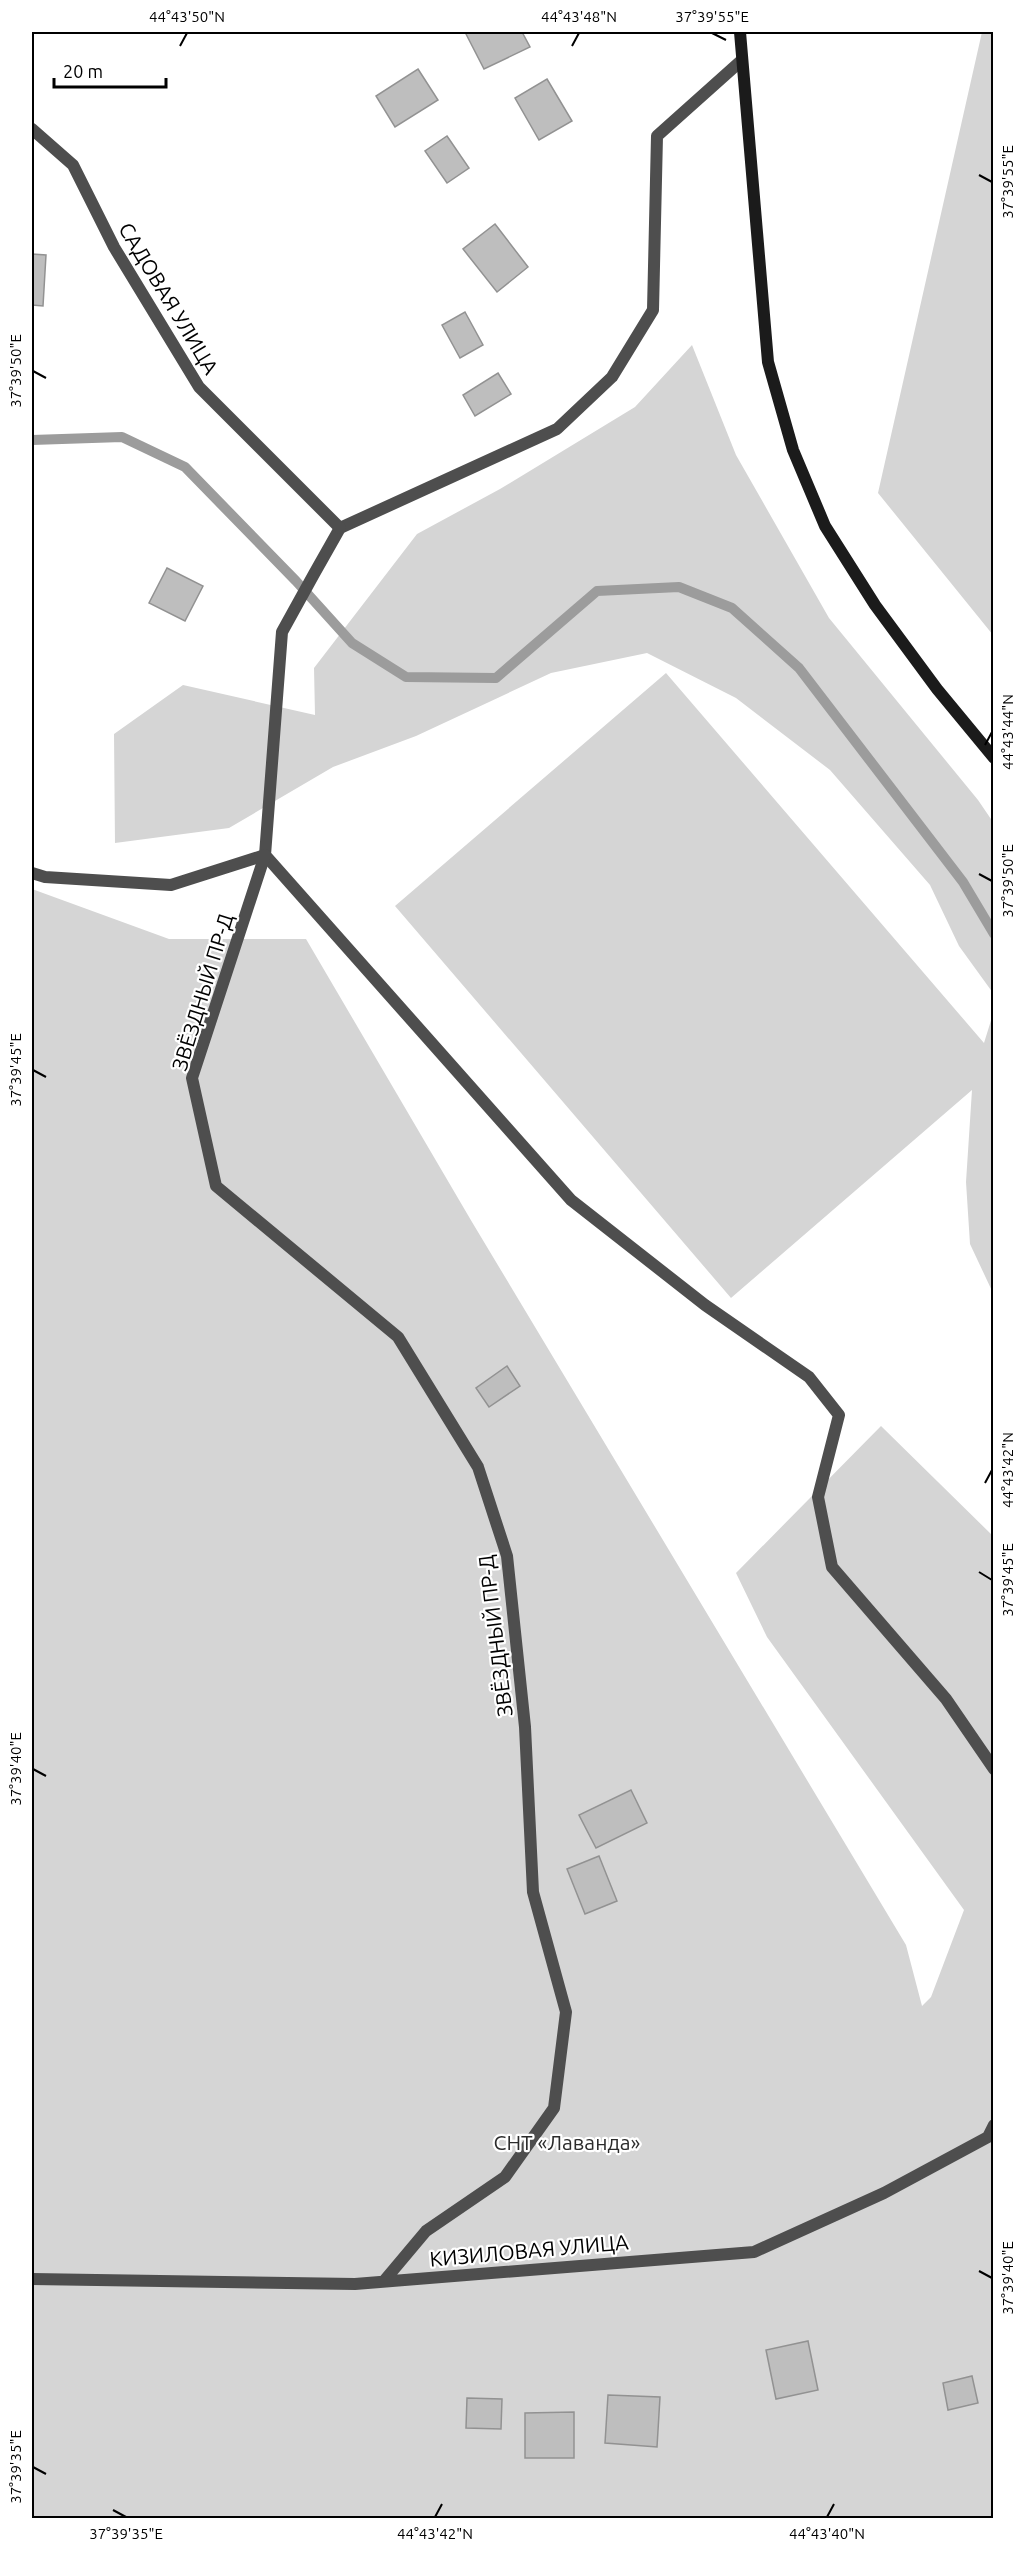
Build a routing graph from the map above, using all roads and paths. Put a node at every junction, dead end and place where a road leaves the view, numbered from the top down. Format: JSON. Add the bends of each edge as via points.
{"nodes":[{"id":1,"x":740,"y":32,"type":"edge"},
{"id":2,"x":742,"y":60,"type":"junction"},
{"id":3,"x":32,"y":129,"type":"edge"},
{"id":4,"x":340,"y":528,"type":"junction"},
{"id":5,"x":993,"y":758,"type":"edge"},
{"id":6,"x":265,"y":855,"type":"junction"},
{"id":7,"x":32,"y":873,"type":"edge"},
{"id":8,"x":993,"y":1769,"type":"edge"},
{"id":9,"x":993,"y":2125,"type":"edge"},
{"id":10,"x":32,"y":2279,"type":"edge"},
{"id":11,"x":384,"y":2281,"type":"junction"}],
"edges":[{"from":1,"to":2,"type":"main road"},
{"from":2,"to":4,"type":"street","via":[[657,136],[652,310],[612,377],[557,429]]},
{"from":2,"to":5,"type":"main road","via":[[768,362],[792,450],[825,526],[875,605]]},
{"from":3,"to":4,"type":"street","name":"САДОВАЯ УЛИЦА","via":[[73,165],[114,247],[199,387]]},
{"from":4,"to":6,"type":"street","name":"ЗВЁЗДНЫЙ ПР-Д","via":[[282,632]]},
{"from":6,"to":7,"type":"street","via":[[171,885]]},
{"from":6,"to":8,"type":"street","via":[[571,1200],[705,1305],[809,1377],[838,1415],[818,1497],[832,1567],[946,1699]]},
{"from":6,"to":11,"type":"street","name":"ЗВЁЗДНЫЙ ПР-Д","via":[[192,1078],[216,1186],[398,1337],[478,1467],[507,1556],[525,1727],[533,1892],[566,2012],[554,2108],[505,2177],[426,2231]]},
{"from":9,"to":11,"type":"street","name":"КИЗИЛОВАЯ УЛИЦА","via":[[988,2138],[884,2193],[754,2252]]},
{"from":10,"to":11,"type":"street","name":"КИЗИЛОВАЯ УЛИЦА","via":[[355,2284]]}]}
